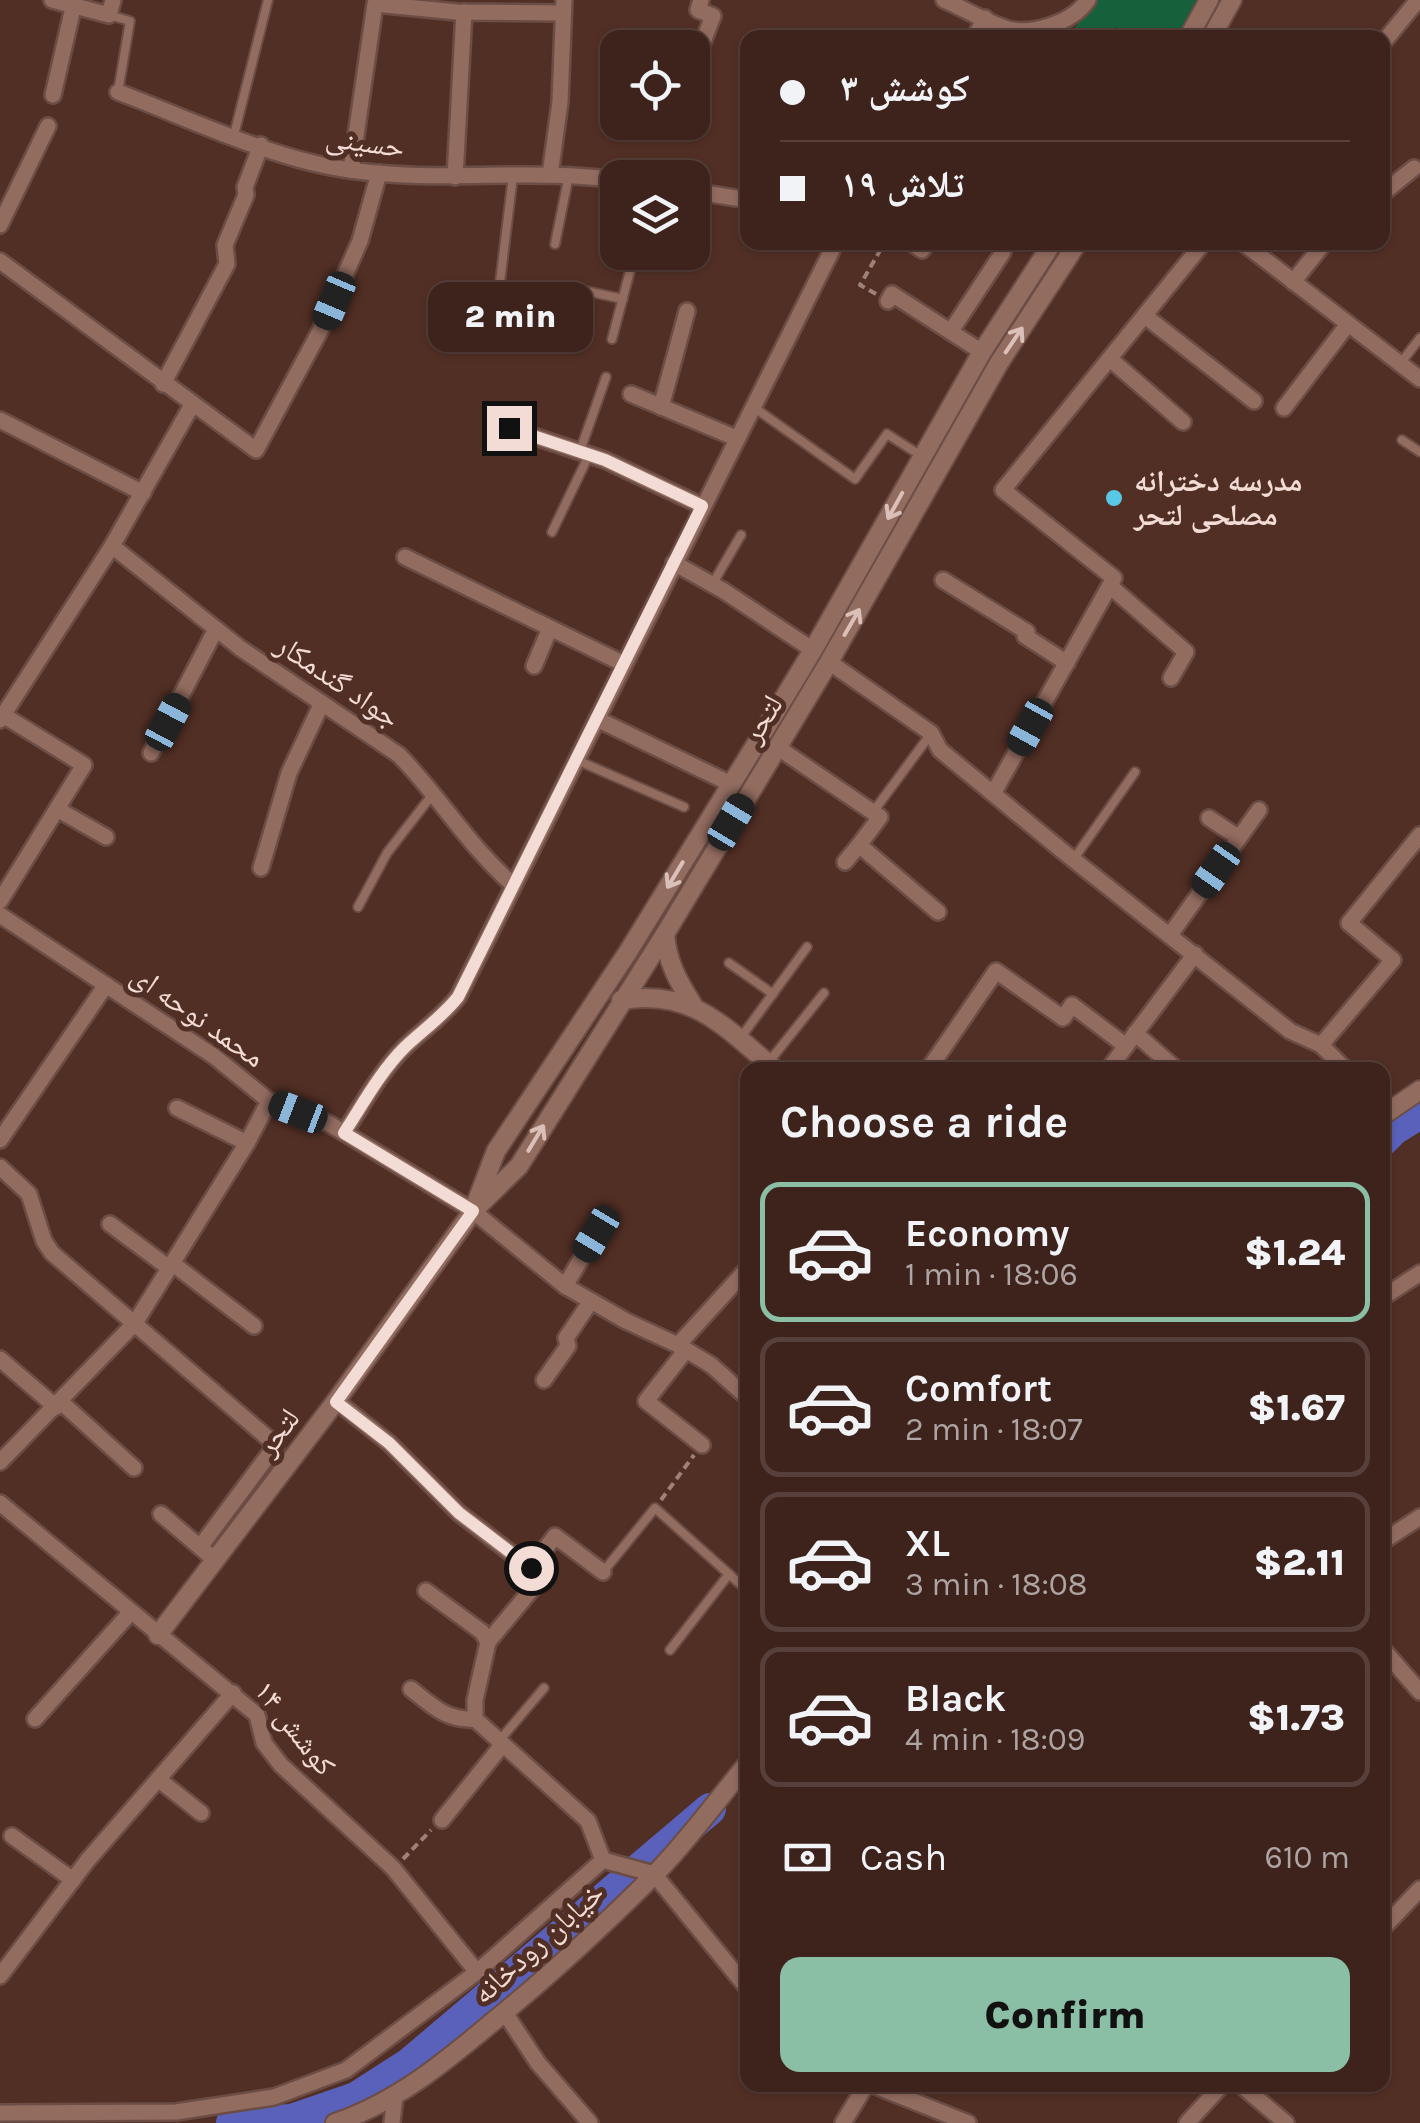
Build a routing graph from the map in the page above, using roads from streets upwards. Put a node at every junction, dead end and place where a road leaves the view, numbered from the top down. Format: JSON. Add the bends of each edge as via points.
{"nodes":[{"id":1,"x":52,"y":0,"type":"edge"},
{"id":2,"x":702,"y":0,"type":"edge"},
{"id":3,"x":944,"y":0,"type":"edge"},
{"id":4,"x":1088,"y":0,"type":"edge"},
{"id":5,"x":1209,"y":0,"type":"edge"},
{"id":6,"x":1232,"y":0,"type":"edge"},
{"id":7,"x":1418,"y":0,"type":"edge"},
{"id":8,"x":397,"y":4,"type":"edge"},
{"id":9,"x":970,"y":5,"type":"edge"},
{"id":10,"x":564,"y":6,"type":"edge"},
{"id":11,"x":73,"y":8,"type":"junction"},
{"id":12,"x":111,"y":8,"type":"edge"},
{"id":13,"x":464,"y":12,"type":"junction"},
{"id":14,"x":985,"y":18,"type":"junction"},
{"id":15,"x":708,"y":30,"type":"edge"},
{"id":16,"x":978,"y":30,"type":"edge"},
{"id":17,"x":1192,"y":30,"type":"edge"},
{"id":18,"x":1215,"y":30,"type":"edge"},
{"id":19,"x":1390,"y":34,"type":"edge"},
{"id":20,"x":118,"y":92,"type":"road end"},
{"id":21,"x":53,"y":95,"type":"dead end"},
{"id":22,"x":48,"y":126,"type":"dead end"},
{"id":23,"x":261,"y":145,"type":"junction"},
{"id":24,"x":1414,"y":168,"type":"dead end"},
{"id":25,"x":351,"y":170,"type":"junction"},
{"id":26,"x":379,"y":173,"type":"junction"},
{"id":27,"x":550,"y":175,"type":"junction"},
{"id":28,"x":455,"y":177,"type":"junction"},
{"id":29,"x":600,"y":178,"type":"edge"},
{"id":30,"x":1390,"y":188,"type":"edge"},
{"id":31,"x":710,"y":193,"type":"edge"},
{"id":32,"x":740,"y":199,"type":"edge"},
{"id":33,"x":0,"y":225,"type":"edge"},
{"id":34,"x":832,"y":250,"type":"edge"},
{"id":35,"x":1049,"y":250,"type":"edge"},
{"id":36,"x":1069,"y":250,"type":"edge"},
{"id":37,"x":1198,"y":250,"type":"edge"},
{"id":38,"x":1252,"y":250,"type":"edge"},
{"id":39,"x":1319,"y":250,"type":"edge"},
{"id":40,"x":1004,"y":252,"type":"dead end"},
{"id":41,"x":0,"y":260,"type":"edge"},
{"id":42,"x":1292,"y":282,"type":"junction"},
{"id":43,"x":888,"y":301,"type":"road end"},
{"id":44,"x":687,"y":311,"type":"dead end"},
{"id":45,"x":1145,"y":316,"type":"junction"},
{"id":46,"x":1348,"y":324,"type":"junction"},
{"id":47,"x":950,"y":330,"type":"junction"},
{"id":48,"x":982,"y":352,"type":"junction"},
{"id":49,"x":1110,"y":359,"type":"junction"},
{"id":50,"x":1420,"y":379,"type":"edge"},
{"id":51,"x":163,"y":384,"type":"junction"},
{"id":52,"x":631,"y":394,"type":"dead end"},
{"id":53,"x":1254,"y":401,"type":"dead end"},
{"id":54,"x":192,"y":406,"type":"junction"},
{"id":55,"x":661,"y":406,"type":"junction"},
{"id":56,"x":1284,"y":408,"type":"dead end"},
{"id":57,"x":0,"y":420,"type":"edge"},
{"id":58,"x":1183,"y":422,"type":"dead end"},
{"id":59,"x":509,"y":428,"type":"dead end"},
{"id":60,"x":736,"y":438,"type":"junction"},
{"id":61,"x":143,"y":492,"type":"junction"},
{"id":62,"x":702,"y":506,"type":"junction"},
{"id":63,"x":112,"y":546,"type":"junction"},
{"id":64,"x":405,"y":556,"type":"dead end"},
{"id":65,"x":674,"y":563,"type":"junction"},
{"id":66,"x":943,"y":580,"type":"dead end"},
{"id":67,"x":1110,"y":586,"type":"junction"},
{"id":68,"x":550,"y":628,"type":"junction"},
{"id":69,"x":216,"y":630,"type":"junction"},
{"id":70,"x":813,"y":650,"type":"junction"},
{"id":71,"x":829,"y":662,"type":"junction"},
{"id":72,"x":1067,"y":663,"type":"junction"},
{"id":73,"x":624,"y":664,"type":"junction"},
{"id":74,"x":534,"y":666,"type":"dead end"},
{"id":75,"x":1172,"y":678,"type":"dead end"},
{"id":76,"x":322,"y":704,"type":"junction"},
{"id":77,"x":2,"y":717,"type":"edge"},
{"id":78,"x":597,"y":719,"type":"junction"},
{"id":79,"x":777,"y":747,"type":"junction"},
{"id":80,"x":151,"y":753,"type":"dead end"},
{"id":81,"x":731,"y":784,"type":"junction"},
{"id":82,"x":994,"y":792,"type":"junction"},
{"id":83,"x":57,"y":808,"type":"junction"},
{"id":84,"x":1259,"y":810,"type":"dead end"},
{"id":85,"x":1209,"y":818,"type":"dead end"},
{"id":86,"x":1420,"y":834,"type":"edge"},
{"id":87,"x":106,"y":838,"type":"dead end"},
{"id":88,"x":1239,"y":838,"type":"junction"},
{"id":89,"x":858,"y":845,"type":"junction"},
{"id":90,"x":846,"y":862,"type":"dead end"},
{"id":91,"x":261,"y":868,"type":"dead end"},
{"id":92,"x":512,"y":884,"type":"junction"},
{"id":93,"x":0,"y":901,"type":"edge"},
{"id":94,"x":938,"y":912,"type":"dead end"},
{"id":95,"x":0,"y":915,"type":"edge"},
{"id":96,"x":665,"y":934,"type":"junction"},
{"id":97,"x":1170,"y":935,"type":"junction"},
{"id":98,"x":1195,"y":954,"type":"junction"},
{"id":99,"x":106,"y":986,"type":"junction"},
{"id":100,"x":621,"y":1000,"type":"junction"},
{"id":101,"x":693,"y":1005,"type":"junction"},
{"id":102,"x":1130,"y":1039,"type":"junction"},
{"id":103,"x":1321,"y":1045,"type":"junction"},
{"id":104,"x":766,"y":1062,"type":"edge"},
{"id":105,"x":933,"y":1062,"type":"edge"},
{"id":106,"x":1114,"y":1062,"type":"edge"},
{"id":107,"x":1165,"y":1062,"type":"edge"},
{"id":108,"x":1338,"y":1062,"type":"edge"},
{"id":109,"x":1420,"y":1090,"type":"edge"},
{"id":110,"x":269,"y":1101,"type":"junction"},
{"id":111,"x":177,"y":1108,"type":"dead end"},
{"id":112,"x":1390,"y":1111,"type":"edge"},
{"id":113,"x":344,"y":1133,"type":"junction"},
{"id":114,"x":0,"y":1140,"type":"edge"},
{"id":115,"x":247,"y":1143,"type":"junction"},
{"id":116,"x":0,"y":1168,"type":"edge"},
{"id":117,"x":473,"y":1211,"type":"junction"},
{"id":118,"x":110,"y":1224,"type":"dead end"},
{"id":119,"x":596,"y":1234,"type":"dead end"},
{"id":120,"x":171,"y":1266,"type":"junction"},
{"id":121,"x":1420,"y":1273,"type":"edge"},
{"id":122,"x":740,"y":1278,"type":"edge"},
{"id":123,"x":565,"y":1286,"type":"junction"},
{"id":124,"x":1390,"y":1293,"type":"edge"},
{"id":125,"x":590,"y":1301,"type":"junction"},
{"id":126,"x":135,"y":1323,"type":"junction"},
{"id":127,"x":254,"y":1326,"type":"dead end"},
{"id":128,"x":682,"y":1347,"type":"junction"},
{"id":129,"x":0,"y":1359,"type":"edge"},
{"id":130,"x":544,"y":1380,"type":"dead end"},
{"id":131,"x":740,"y":1391,"type":"edge"},
{"id":132,"x":336,"y":1402,"type":"junction"},
{"id":133,"x":58,"y":1405,"type":"junction"},
{"id":134,"x":702,"y":1444,"type":"road end"},
{"id":135,"x":0,"y":1462,"type":"edge"},
{"id":136,"x":134,"y":1468,"type":"dead end"},
{"id":137,"x":0,"y":1504,"type":"edge"},
{"id":138,"x":161,"y":1514,"type":"dead end"},
{"id":139,"x":1420,"y":1516,"type":"edge"},
{"id":140,"x":1390,"y":1537,"type":"edge"},
{"id":141,"x":208,"y":1554,"type":"junction"},
{"id":142,"x":603,"y":1572,"type":"road end"},
{"id":143,"x":536,"y":1573,"type":"junction"},
{"id":144,"x":426,"y":1591,"type":"dead end"},
{"id":145,"x":130,"y":1613,"type":"junction"},
{"id":146,"x":158,"y":1635,"type":"junction"},
{"id":147,"x":488,"y":1642,"type":"junction"},
{"id":148,"x":1390,"y":1657,"type":"edge"},
{"id":149,"x":411,"y":1689,"type":"dead end"},
{"id":150,"x":1420,"y":1692,"type":"edge"},
{"id":151,"x":232,"y":1693,"type":"junction"},
{"id":152,"x":475,"y":1718,"type":"junction"},
{"id":153,"x":35,"y":1719,"type":"dead end"},
{"id":154,"x":501,"y":1742,"type":"junction"},
{"id":155,"x":740,"y":1772,"type":"edge"},
{"id":156,"x":158,"y":1779,"type":"junction"},
{"id":157,"x":200,"y":1813,"type":"dead end"},
{"id":158,"x":442,"y":1820,"type":"road end"},
{"id":159,"x":12,"y":1836,"type":"dead end"},
{"id":160,"x":604,"y":1861,"type":"junction"},
{"id":161,"x":654,"y":1874,"type":"junction"},
{"id":162,"x":73,"y":1880,"type":"junction"},
{"id":163,"x":1420,"y":1889,"type":"edge"},
{"id":164,"x":1390,"y":1921,"type":"edge"},
{"id":165,"x":478,"y":1972,"type":"junction"},
{"id":166,"x":0,"y":1976,"type":"edge"},
{"id":167,"x":740,"y":1979,"type":"edge"},
{"id":168,"x":505,"y":2012,"type":"junction"},
{"id":169,"x":864,"y":2092,"type":"edge"},
{"id":170,"x":888,"y":2092,"type":"edge"},
{"id":171,"x":1216,"y":2092,"type":"edge"},
{"id":172,"x":1250,"y":2092,"type":"edge"},
{"id":173,"x":396,"y":2096,"type":"junction"},
{"id":174,"x":933,"y":2109,"type":"junction"},
{"id":175,"x":0,"y":2113,"type":"edge"},
{"id":176,"x":334,"y":2123,"type":"edge"},
{"id":177,"x":392,"y":2123,"type":"edge"},
{"id":178,"x":590,"y":2123,"type":"edge"},
{"id":179,"x":843,"y":2123,"type":"edge"},
{"id":180,"x":922,"y":2123,"type":"edge"},
{"id":181,"x":968,"y":2123,"type":"edge"},
{"id":182,"x":1188,"y":2123,"type":"edge"},
{"id":183,"x":1286,"y":2123,"type":"edge"}],
"edges":[{"from":1,"to":11,"type":"street"},
{"from":2,"to":15,"type":"street","via":[[698,10],[713,16]]},
{"from":3,"to":9,"type":"street"},
{"from":4,"to":14,"type":"street","via":[[1059,23],[1034,28],[1006,29]]},
{"from":5,"to":17,"type":"street"},
{"from":6,"to":18,"type":"street"},
{"from":7,"to":19,"type":"street"},
{"from":8,"to":13,"type":"street"},
{"from":8,"to":25,"type":"street","via":[[374,4]]},
{"from":9,"to":14,"type":"street"},
{"from":10,"to":13,"type":"street"},
{"from":10,"to":27,"type":"street"},
{"from":11,"to":12,"type":"street"},
{"from":11,"to":21,"type":"street"},
{"from":13,"to":28,"type":"street"},
{"from":14,"to":16,"type":"street"},
{"from":20,"to":23,"type":"street","name":"حسینی"},
{"from":22,"to":33,"type":"street"},
{"from":23,"to":25,"type":"street","name":"حسینی"},
{"from":23,"to":51,"type":"street","via":[[225,246],[228,264]]},
{"from":24,"to":30,"type":"street"},
{"from":25,"to":26,"type":"street","name":"حسینی"},
{"from":26,"to":28,"type":"street","name":"حسینی"},
{"from":26,"to":54,"type":"street","via":[[360,241],[320,332],[256,450]]},
{"from":27,"to":28,"type":"street","name":"حسینی"},
{"from":27,"to":29,"type":"street","name":"حسینی"},
{"from":31,"to":32,"type":"street"},
{"from":34,"to":60,"type":"street"},
{"from":35,"to":48,"type":"street","name":"لتحر"},
{"from":71,"to":36,"type":"street","name":"لتحر","one_way":true},
{"from":37,"to":45,"type":"street"},
{"from":38,"to":42,"type":"street"},
{"from":39,"to":42,"type":"street"},
{"from":40,"to":47,"type":"street"},
{"from":41,"to":51,"type":"street"},
{"from":42,"to":46,"type":"street"},
{"from":43,"to":47,"type":"street","via":[[892,294]]},
{"from":44,"to":55,"type":"street"},
{"from":45,"to":49,"type":"street"},
{"from":45,"to":53,"type":"street"},
{"from":46,"to":50,"type":"street"},
{"from":46,"to":56,"type":"street"},
{"from":47,"to":48,"type":"street"},
{"from":48,"to":70,"type":"street","name":"لتحر","one_way":true},
{"from":49,"to":58,"type":"street"},
{"from":49,"to":67,"type":"street","via":[[1004,490],[1114,578]]},
{"from":51,"to":54,"type":"street"},
{"from":52,"to":55,"type":"street"},
{"from":54,"to":61,"type":"street"},
{"from":55,"to":60,"type":"street"},
{"from":57,"to":61,"type":"street"},
{"from":59,"to":62,"type":"street","via":[[585,453]]},
{"from":60,"to":62,"type":"street"},
{"from":61,"to":63,"type":"street"},
{"from":62,"to":65,"type":"street"},
{"from":63,"to":69,"type":"street","name":"جواد گندمکار"},
{"from":63,"to":77,"type":"street"},
{"from":64,"to":68,"type":"street"},
{"from":65,"to":70,"type":"street"},
{"from":65,"to":73,"type":"street"},
{"from":66,"to":72,"type":"street"},
{"from":67,"to":72,"type":"street"},
{"from":67,"to":75,"type":"street","via":[[1186,652]]},
{"from":68,"to":73,"type":"street"},
{"from":68,"to":74,"type":"street"},
{"from":69,"to":76,"type":"street","name":"جواد گندمکار"},
{"from":69,"to":80,"type":"street"},
{"from":70,"to":81,"type":"street","name":"لتحر"},
{"from":71,"to":79,"type":"street","name":"لتحر"},
{"from":71,"to":82,"type":"street","via":[[931,733],[940,750]]},
{"from":72,"to":82,"type":"street"},
{"from":73,"to":78,"type":"street"},
{"from":76,"to":91,"type":"street","via":[[289,773]]},
{"from":76,"to":92,"type":"street","name":"جواد گندمکار","via":[[399,755]]},
{"from":77,"to":83,"type":"street","via":[[84,764]]},
{"from":78,"to":81,"type":"street"},
{"from":78,"to":92,"type":"street"},
{"from":79,"to":89,"type":"street","via":[[877,814]]},
{"from":79,"to":96,"type":"street","name":"لتحر"},
{"from":81,"to":117,"type":"street","name":"لتحر","one_way":true,"via":[[496,1151]]},
{"from":82,"to":97,"type":"street"},
{"from":83,"to":87,"type":"street"},
{"from":83,"to":93,"type":"street"},
{"from":84,"to":88,"type":"street"},
{"from":85,"to":88,"type":"street"},
{"from":86,"to":103,"type":"street","via":[[1349,923],[1392,960]]},
{"from":88,"to":97,"type":"street"},
{"from":89,"to":90,"type":"street"},
{"from":89,"to":94,"type":"street"},
{"from":92,"to":113,"type":"street","via":[[458,997],[386,1070]]},
{"from":95,"to":99,"type":"street","name":"محمد نوحه ای"},
{"from":96,"to":100,"type":"street","name":"لتحر"},
{"from":96,"to":101,"type":"street","via":[[673,974]]},
{"from":97,"to":98,"type":"street"},
{"from":98,"to":102,"type":"street"},
{"from":98,"to":103,"type":"street","via":[[1290,1030]]},
{"from":99,"to":110,"type":"street","name":"محمد نوحه ای"},
{"from":99,"to":114,"type":"street"},
{"from":100,"to":101,"type":"street","via":[[648,996]]},
{"from":117,"to":100,"type":"street","name":"لتحر","one_way":true,"via":[[519,1166]]},
{"from":101,"to":104,"type":"street"},
{"from":102,"to":105,"type":"street","via":[[1072,1005],[1063,1018],[996,970]]},
{"from":102,"to":106,"type":"street"},
{"from":102,"to":107,"type":"street"},
{"from":103,"to":108,"type":"street"},
{"from":109,"to":112,"type":"street"},
{"from":110,"to":113,"type":"street","name":"محمد نوحه ای"},
{"from":110,"to":115,"type":"street"},
{"from":111,"to":115,"type":"street"},
{"from":113,"to":117,"type":"street","name":"محمد نوحه ای"},
{"from":115,"to":120,"type":"street"},
{"from":116,"to":126,"type":"street","via":[[29,1194],[52,1254]]},
{"from":117,"to":123,"type":"street","name":"محمد نوحه ای"},
{"from":117,"to":132,"type":"street","name":"لتحر"},
{"from":118,"to":120,"type":"street"},
{"from":119,"to":123,"type":"street"},
{"from":120,"to":126,"type":"street"},
{"from":120,"to":127,"type":"street"},
{"from":121,"to":124,"type":"street"},
{"from":122,"to":128,"type":"street"},
{"from":123,"to":125,"type":"street","name":"محمد نوحه ای"},
{"from":125,"to":128,"type":"street","name":"محمد نوحه ای"},
{"from":125,"to":130,"type":"street"},
{"from":126,"to":133,"type":"street"},
{"from":126,"to":141,"type":"street","via":[[276,1445]]},
{"from":128,"to":131,"type":"street","name":"محمد نوحه ای"},
{"from":128,"to":134,"type":"street","via":[[646,1401]]},
{"from":129,"to":133,"type":"street"},
{"from":132,"to":141,"type":"street","name":"لتحر"},
{"from":132,"to":143,"type":"street"},
{"from":133,"to":135,"type":"street"},
{"from":133,"to":136,"type":"street"},
{"from":137,"to":145,"type":"street","name":"کوشش ۱۴"},
{"from":138,"to":141,"type":"street"},
{"from":139,"to":140,"type":"street"},
{"from":141,"to":146,"type":"street","name":"لتحر"},
{"from":142,"to":143,"type":"street","via":[[555,1536]]},
{"from":143,"to":147,"type":"street"},
{"from":144,"to":147,"type":"street"},
{"from":145,"to":146,"type":"street","name":"کوشش ۱۴"},
{"from":145,"to":153,"type":"street"},
{"from":146,"to":151,"type":"street","name":"کوشش ۱۴"},
{"from":147,"to":152,"type":"street"},
{"from":148,"to":150,"type":"street"},
{"from":149,"to":152,"type":"street","via":[[443,1715]]},
{"from":151,"to":156,"type":"street"},
{"from":151,"to":165,"type":"street","name":"کوشش ۱۴","via":[[257,1714],[264,1744],[281,1765],[393,1868]]},
{"from":152,"to":154,"type":"street"},
{"from":154,"to":158,"type":"street"},
{"from":154,"to":160,"type":"street","via":[[588,1820]]},
{"from":155,"to":161,"type":"street","name":"خیابان رودخانه"},
{"from":156,"to":157,"type":"street"},
{"from":156,"to":162,"type":"street"},
{"from":159,"to":162,"type":"street"},
{"from":160,"to":161,"type":"street"},
{"from":160,"to":165,"type":"street"},
{"from":161,"to":167,"type":"street"},
{"from":161,"to":168,"type":"street","name":"خیابان رودخانه"},
{"from":162,"to":166,"type":"street"},
{"from":163,"to":164,"type":"street"},
{"from":165,"to":175,"type":"street","via":[[346,2070],[274,2097],[176,2112]]},
{"from":168,"to":173,"type":"street","name":"خیابان رودخانه"},
{"from":168,"to":178,"type":"street"},
{"from":169,"to":179,"type":"street"},
{"from":170,"to":174,"type":"street"},
{"from":171,"to":182,"type":"street"},
{"from":172,"to":183,"type":"street"},
{"from":173,"to":176,"type":"street","name":"خیابان رودخانه"},
{"from":173,"to":177,"type":"street"},
{"from":174,"to":180,"type":"street"},
{"from":174,"to":181,"type":"street"}]}
